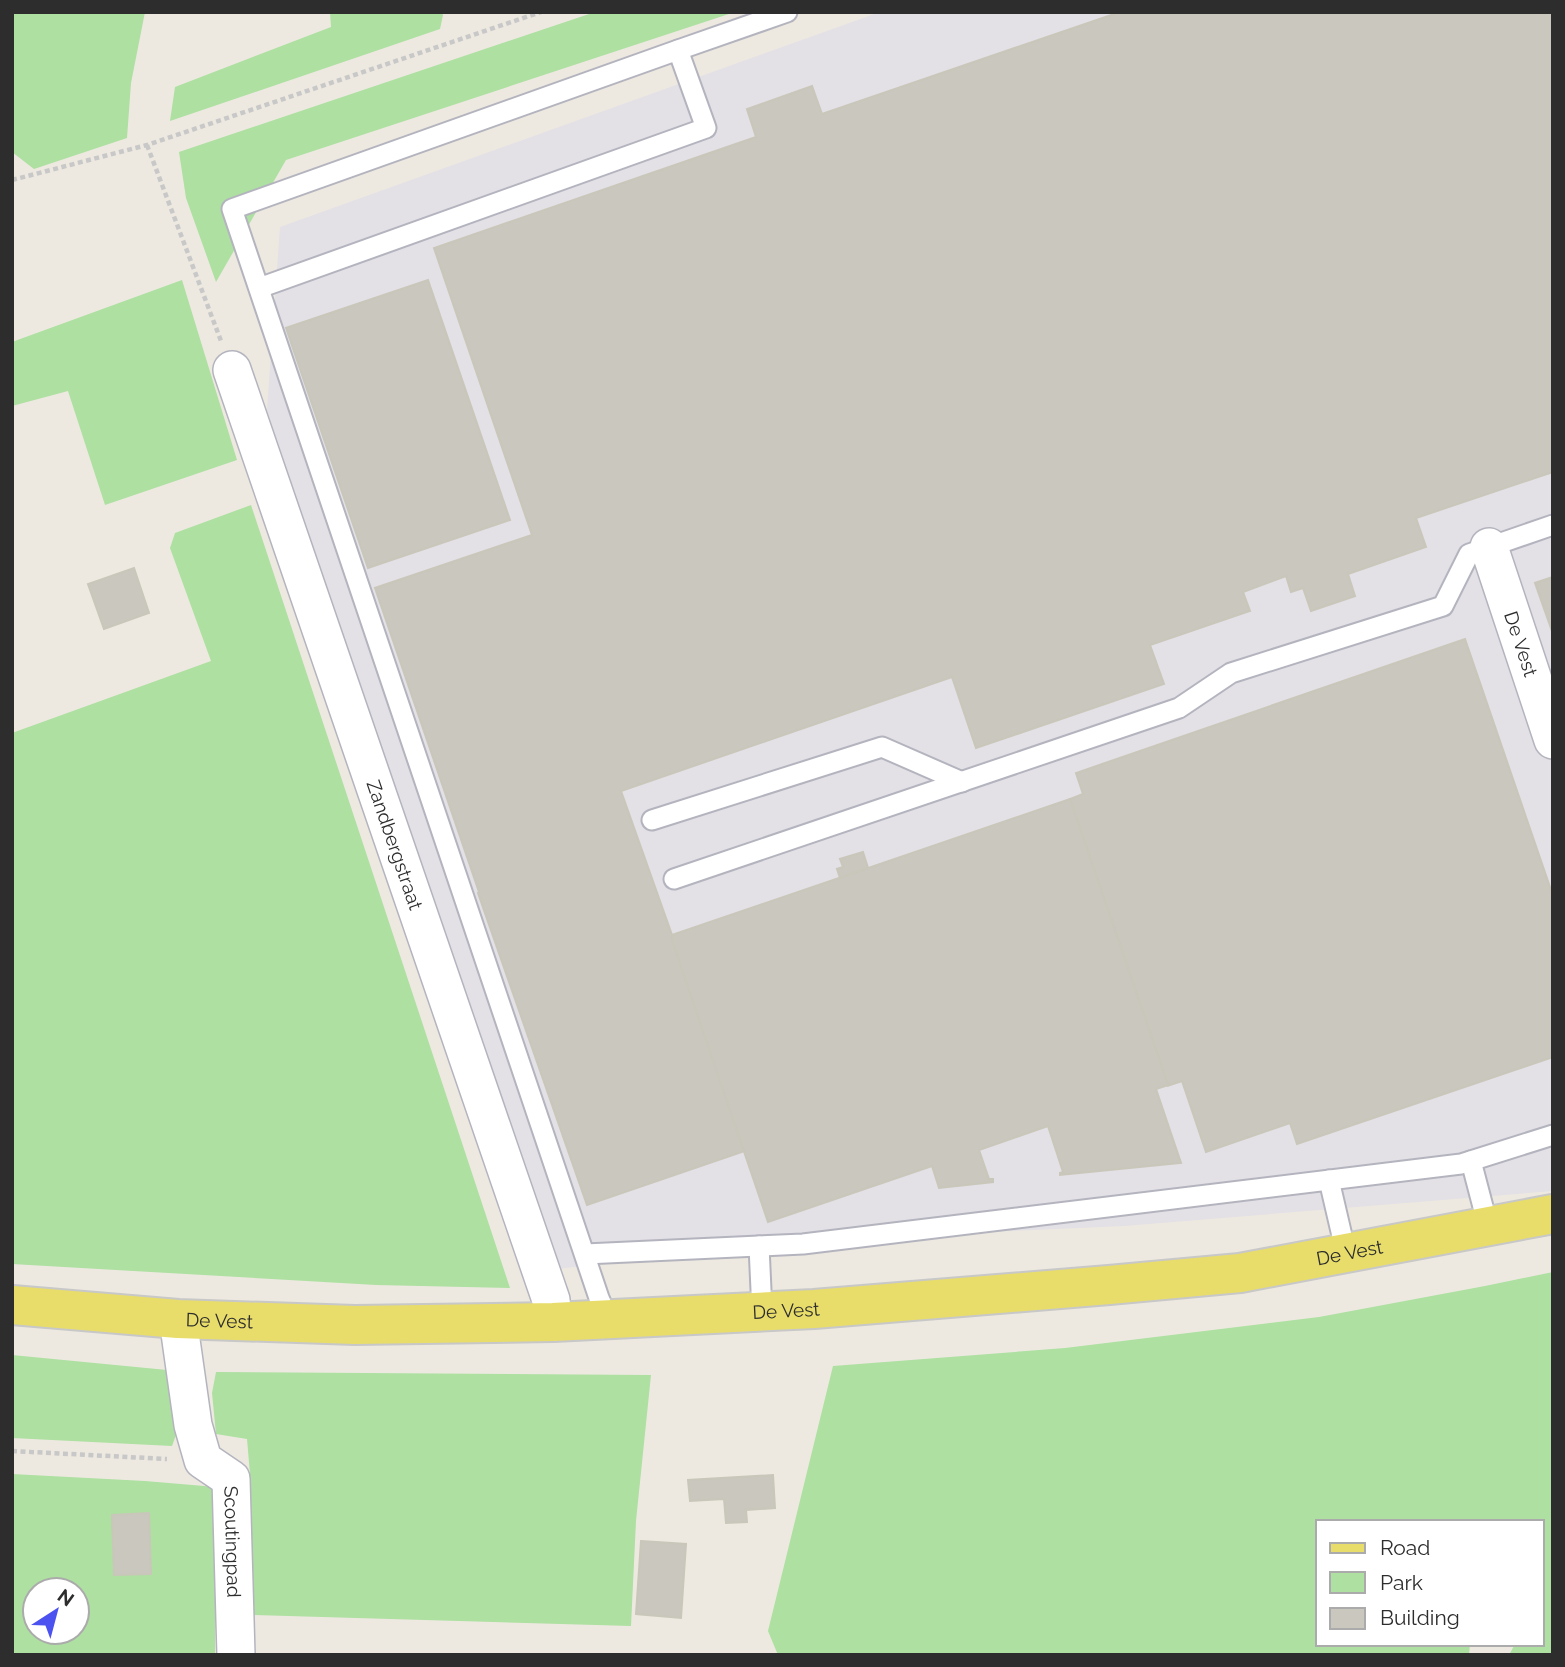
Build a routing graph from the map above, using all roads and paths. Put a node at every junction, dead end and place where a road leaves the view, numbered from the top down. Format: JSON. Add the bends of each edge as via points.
{"nodes":[{"id":1,"x":541,"y":12,"type":"edge"},
{"id":2,"x":787,"y":12,"type":"edge"},
{"id":3,"x":678,"y":50,"type":"junction"},
{"id":4,"x":147,"y":145,"type":"junction"},
{"id":5,"x":12,"y":180,"type":"edge"},
{"id":6,"x":259,"y":288,"type":"junction"},
{"id":7,"x":232,"y":370,"type":"joint"},
{"id":8,"x":1553,"y":525,"type":"edge"},
{"id":9,"x":1489,"y":547,"type":"junction"},
{"id":10,"x":1553,"y":740,"type":"edge"},
{"id":11,"x":962,"y":782,"type":"junction"},
{"id":12,"x":652,"y":820,"type":"dead end"},
{"id":13,"x":674,"y":879,"type":"dead end"},
{"id":14,"x":1553,"y":1135,"type":"edge"},
{"id":15,"x":1471,"y":1161,"type":"junction"},
{"id":16,"x":1329,"y":1180,"type":"junction"},
{"id":17,"x":1553,"y":1214,"type":"edge"},
{"id":18,"x":1488,"y":1226,"type":"junction"},
{"id":19,"x":759,"y":1246,"type":"junction"},
{"id":20,"x":1346,"y":1253,"type":"junction"},
{"id":21,"x":585,"y":1254,"type":"junction"},
{"id":22,"x":12,"y":1305,"type":"edge"},
{"id":23,"x":762,"y":1312,"type":"junction"},
{"id":24,"x":178,"y":1319,"type":"junction"},
{"id":25,"x":608,"y":1319,"type":"junction"},
{"id":26,"x":553,"y":1322,"type":"junction"},
{"id":27,"x":12,"y":1451,"type":"edge"},
{"id":28,"x":203,"y":1460,"type":"junction"},
{"id":29,"x":236,"y":1655,"type":"edge"}],
"edges":[{"from":1,"to":4,"type":"path"},
{"from":2,"to":3,"type":"lane"},
{"from":3,"to":6,"type":"lane","via":[[232,209]]},
{"from":3,"to":6,"type":"lane","via":[[706,128]]},
{"from":4,"to":5,"type":"path"},
{"from":4,"to":7,"type":"path"},
{"from":6,"to":21,"type":"lane"},
{"from":7,"to":26,"type":"street","name":"Zandbergstraat","via":[[551,1300]]},
{"from":8,"to":9,"type":"lane"},
{"from":9,"to":10,"type":"street","name":"De Vest"},
{"from":9,"to":11,"type":"lane","via":[[1469,554],[1443,606],[1231,673],[1179,708]]},
{"from":11,"to":12,"type":"lane","via":[[882,747]]},
{"from":11,"to":13,"type":"lane"},
{"from":14,"to":15,"type":"lane"},
{"from":15,"to":16,"type":"lane"},
{"from":15,"to":18,"type":"lane"},
{"from":16,"to":19,"type":"lane"},
{"from":16,"to":20,"type":"lane"},
{"from":17,"to":18,"type":"main road","name":"De Vest"},
{"from":18,"to":20,"type":"main road","name":"De Vest"},
{"from":19,"to":21,"type":"lane"},
{"from":19,"to":23,"type":"lane"},
{"from":20,"to":23,"type":"main road","name":"De Vest","via":[[1240,1273]]},
{"from":21,"to":25,"type":"lane"},
{"from":22,"to":24,"type":"main road","name":"De Vest"},
{"from":23,"to":25,"type":"main road","name":"De Vest"},
{"from":24,"to":26,"type":"main road","name":"De Vest","via":[[355,1325]]},
{"from":24,"to":28,"type":"street","via":[[193,1425]]},
{"from":25,"to":26,"type":"main road","name":"De Vest"},
{"from":27,"to":28,"type":"path"},
{"from":28,"to":29,"type":"street","name":"Scoutingpad","via":[[230,1479]]}]}
